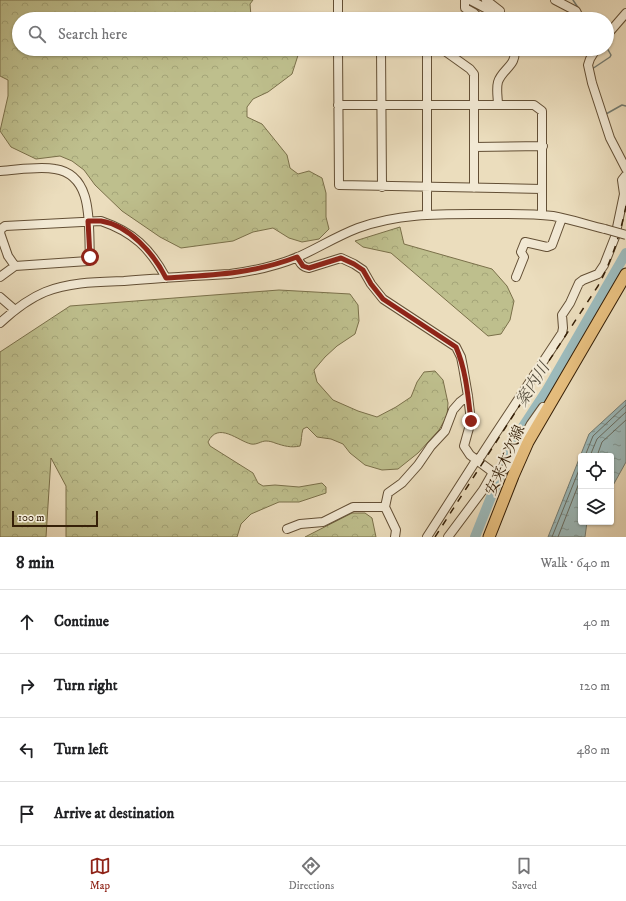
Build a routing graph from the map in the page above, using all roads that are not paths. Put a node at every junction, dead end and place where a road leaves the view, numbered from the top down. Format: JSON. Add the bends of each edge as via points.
{"nodes":[{"id":1,"x":338,"y":0,"type":"edge"},
{"id":2,"x":464,"y":0,"type":"edge"},
{"id":3,"x":486,"y":0,"type":"edge"},
{"id":4,"x":555,"y":0,"type":"edge"},
{"id":5,"x":475,"y":1,"type":"edge"},
{"id":6,"x":338,"y":12,"type":"edge"},
{"id":7,"x":472,"y":12,"type":"edge"},
{"id":8,"x":494,"y":12,"type":"edge"},
{"id":9,"x":502,"y":12,"type":"edge"},
{"id":10,"x":576,"y":12,"type":"edge"},
{"id":11,"x":626,"y":13,"type":"edge"},
{"id":12,"x":614,"y":27,"type":"edge"},
{"id":13,"x":338,"y":56,"type":"edge"},
{"id":14,"x":381,"y":56,"type":"edge"},
{"id":15,"x":427,"y":56,"type":"edge"},
{"id":16,"x":452,"y":56,"type":"edge"},
{"id":17,"x":514,"y":56,"type":"edge"},
{"id":18,"x":592,"y":56,"type":"edge"},
{"id":19,"x":381,"y":104,"type":"junction"},
{"id":20,"x":428,"y":104,"type":"junction"},
{"id":21,"x":474,"y":104,"type":"junction"},
{"id":22,"x":338,"y":105,"type":"junction"},
{"id":23,"x":498,"y":105,"type":"junction"},
{"id":24,"x":543,"y":146,"type":"junction"},
{"id":25,"x":474,"y":147,"type":"junction"},
{"id":26,"x":626,"y":169,"type":"edge"},
{"id":27,"x":0,"y":171,"type":"edge"},
{"id":28,"x":626,"y":175,"type":"edge"},
{"id":29,"x":382,"y":187,"type":"junction"},
{"id":30,"x":427,"y":187,"type":"junction"},
{"id":31,"x":474,"y":188,"type":"junction"},
{"id":32,"x":542,"y":189,"type":"junction"},
{"id":33,"x":427,"y":214,"type":"junction"},
{"id":34,"x":542,"y":215,"type":"junction"},
{"id":35,"x":562,"y":218,"type":"junction"},
{"id":36,"x":88,"y":221,"type":"junction"},
{"id":37,"x":626,"y":235,"type":"edge"},
{"id":38,"x":297,"y":257,"type":"junction"},
{"id":39,"x":15,"y":266,"type":"junction"},
{"id":40,"x":626,"y":274,"type":"edge"},
{"id":41,"x":0,"y":276,"type":"edge"},
{"id":42,"x":516,"y":277,"type":"dead end"},
{"id":43,"x":166,"y":278,"type":"junction"},
{"id":44,"x":0,"y":297,"type":"edge"},
{"id":45,"x":15,"y":310,"type":"junction"},
{"id":46,"x":0,"y":323,"type":"edge"},
{"id":47,"x":468,"y":396,"type":"junction"},
{"id":48,"x":552,"y":400,"type":"junction"},
{"id":49,"x":477,"y":460,"type":"junction"},
{"id":50,"x":494,"y":473,"type":"junction"},
{"id":51,"x":385,"y":507,"type":"junction"},
{"id":52,"x":287,"y":529,"type":"dead end"},
{"id":53,"x":396,"y":537,"type":"edge"},
{"id":54,"x":428,"y":537,"type":"edge"},
{"id":55,"x":448,"y":537,"type":"edge"},
{"id":56,"x":489,"y":537,"type":"edge"}],
"edges":[{"from":1,"to":6,"type":"street"},
{"from":2,"to":7,"type":"street","via":[[465,8]]},
{"from":3,"to":9,"type":"street"},
{"from":4,"to":10,"type":"street"},
{"from":5,"to":8,"type":"street"},
{"from":11,"to":12,"type":"street"},
{"from":13,"to":22,"type":"street"},
{"from":14,"to":19,"type":"street"},
{"from":15,"to":20,"type":"street"},
{"from":16,"to":21,"type":"street","via":[[474,74]]},
{"from":17,"to":23,"type":"street","via":[[513,62],[498,81]]},
{"from":18,"to":26,"type":"street","via":[[589,69],[610,138]]},
{"from":19,"to":20,"type":"street"},
{"from":19,"to":22,"type":"street"},
{"from":19,"to":29,"type":"street"},
{"from":20,"to":21,"type":"street"},
{"from":20,"to":30,"type":"street"},
{"from":21,"to":23,"type":"street"},
{"from":21,"to":25,"type":"street"},
{"from":22,"to":29,"type":"street","via":[[339,185]]},
{"from":23,"to":24,"type":"street","via":[[534,105],[542,111]]},
{"from":24,"to":25,"type":"street"},
{"from":24,"to":32,"type":"street"},
{"from":25,"to":31,"type":"street"},
{"from":27,"to":36,"type":"street","via":[[48,168],[69,174],[80,183],[86,197]]},
{"from":28,"to":49,"type":"street","via":[[622,180],[624,194],[615,237],[602,270],[579,283],[562,316],[562,333]]},
{"from":29,"to":30,"type":"street"},
{"from":30,"to":31,"type":"street"},
{"from":30,"to":33,"type":"street"},
{"from":31,"to":32,"type":"street"},
{"from":32,"to":34,"type":"street"},
{"from":33,"to":34,"type":"street"},
{"from":33,"to":38,"type":"street","via":[[371,224]]},
{"from":34,"to":35,"type":"street"},
{"from":35,"to":37,"type":"street","bridge":true},
{"from":35,"to":42,"type":"street","via":[[552,245],[547,247],[525,242],[521,252],[524,257]]},
{"from":36,"to":39,"type":"street","via":[[88,261]]},
{"from":36,"to":39,"type":"street","via":[[5,226],[0,233],[8,256]]},
{"from":36,"to":43,"type":"street","via":[[101,221],[116,226],[140,242]]},
{"from":38,"to":43,"type":"street","via":[[252,271]]},
{"from":38,"to":47,"type":"street","via":[[305,268],[341,258],[363,270],[383,299],[456,347],[461,357]]},
{"from":39,"to":41,"type":"street"},
{"from":40,"to":48,"type":"main road","name":"安来木次線"},
{"from":43,"to":45,"type":"street","via":[[66,286],[46,292]]},
{"from":44,"to":45,"type":"street"},
{"from":45,"to":46,"type":"street"},
{"from":47,"to":49,"type":"street","via":[[471,421],[464,446]]},
{"from":47,"to":51,"type":"street","via":[[453,410],[445,431],[418,465],[402,483],[388,493]]},
{"from":48,"to":50,"type":"street","via":[[545,404],[531,424],[508,466]]},
{"from":48,"to":56,"type":"main road","name":"安来木次線","via":[[525,449]]},
{"from":49,"to":50,"type":"street"},
{"from":49,"to":54,"type":"street"},
{"from":50,"to":55,"type":"street"},
{"from":51,"to":52,"type":"street","via":[[353,507],[323,522],[300,524]]},
{"from":51,"to":53,"type":"street","via":[[396,530]]}]}
